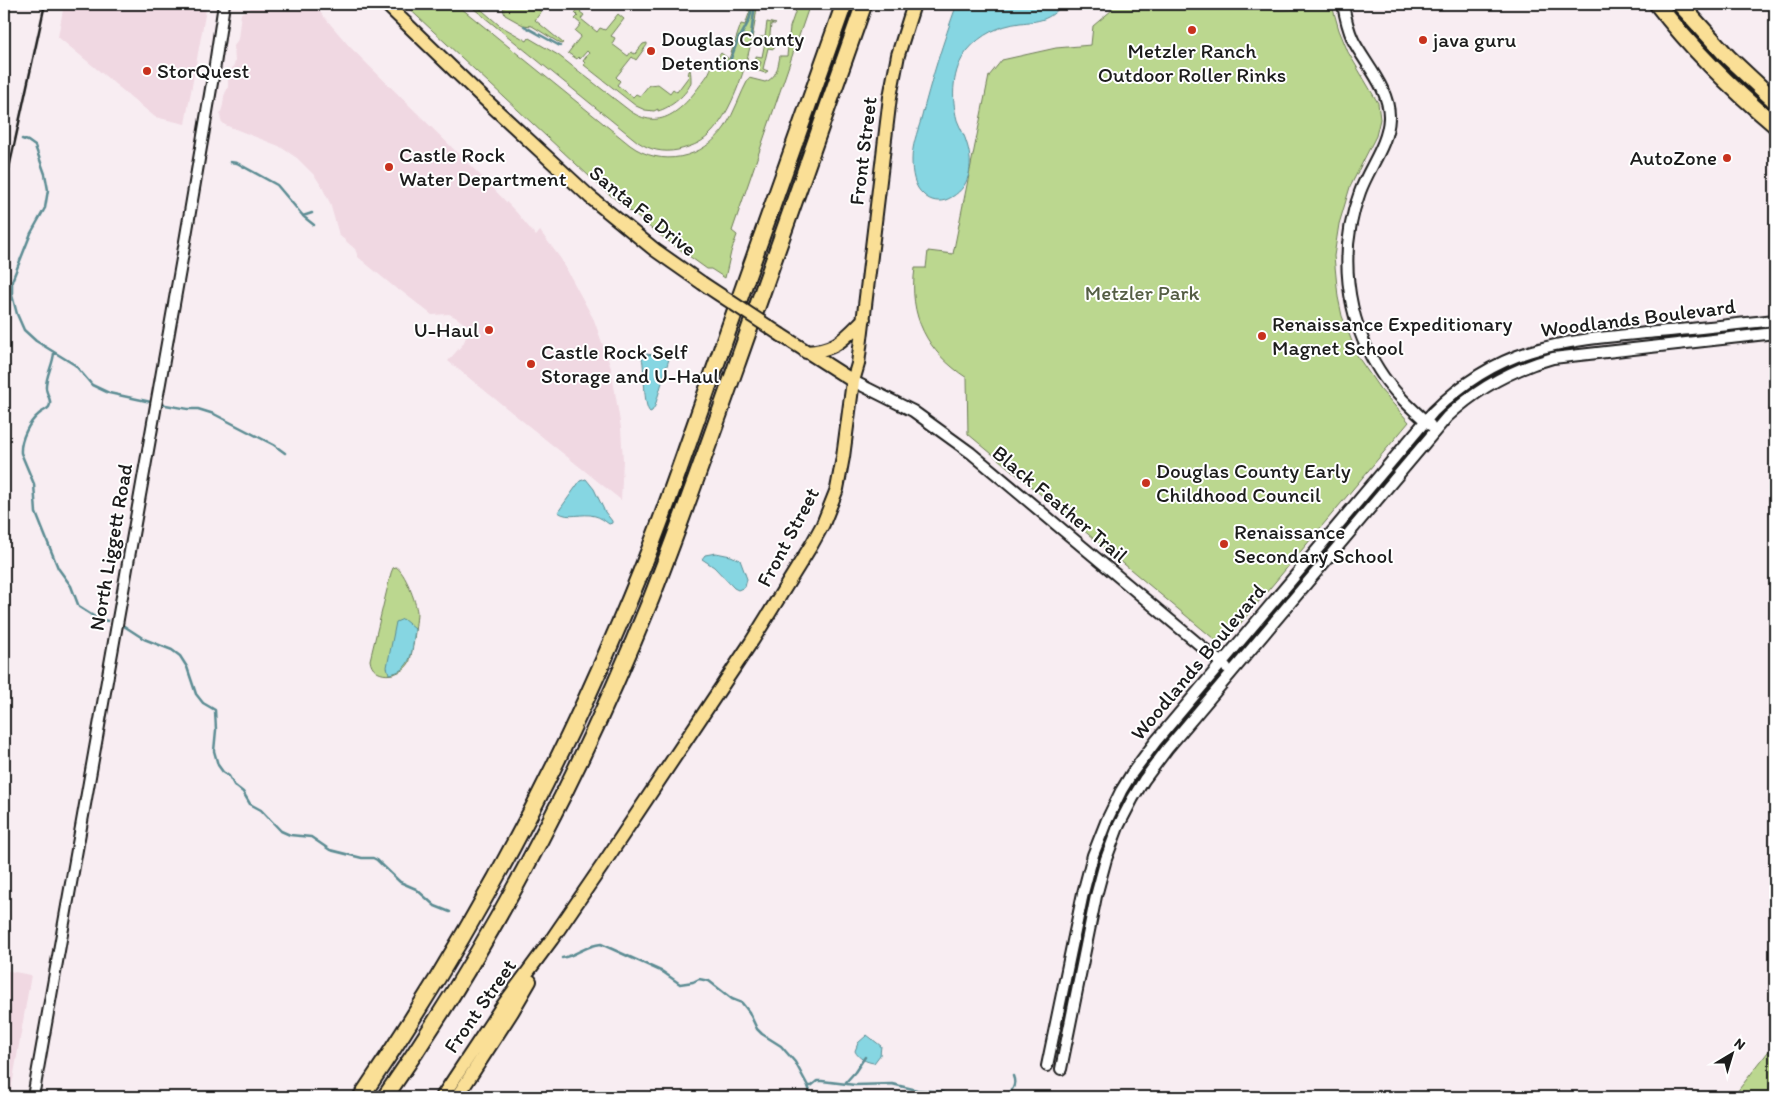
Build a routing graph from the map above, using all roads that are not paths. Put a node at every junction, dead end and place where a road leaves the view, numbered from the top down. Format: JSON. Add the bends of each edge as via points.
{"nodes":[{"id":1,"x":224,"y":4,"type":"edge"},
{"id":2,"x":386,"y":4,"type":"edge"},
{"id":3,"x":844,"y":4,"type":"edge"},
{"id":4,"x":864,"y":4,"type":"edge"},
{"id":5,"x":914,"y":4,"type":"edge"},
{"id":6,"x":1343,"y":4,"type":"edge"},
{"id":7,"x":1680,"y":4,"type":"edge"},
{"id":8,"x":1661,"y":9,"type":"edge"},
{"id":9,"x":1705,"y":34,"type":"junction"},
{"id":10,"x":1775,"y":101,"type":"edge"},
{"id":11,"x":1775,"y":125,"type":"edge"},
{"id":12,"x":864,"y":319,"type":"junction"},
{"id":13,"x":1775,"y":320,"type":"edge"},
{"id":14,"x":1775,"y":333,"type":"edge"},
{"id":15,"x":806,"y":352,"type":"junction"},
{"id":16,"x":854,"y":381,"type":"junction"},
{"id":17,"x":1425,"y":421,"type":"junction"},
{"id":18,"x":1435,"y":430,"type":"junction"},
{"id":19,"x":1221,"y":663,"type":"junction"},
{"id":20,"x":1232,"y":672,"type":"junction"},
{"id":21,"x":552,"y":939,"type":"junction"},
{"id":22,"x":1047,"y":1066,"type":"dead end"},
{"id":23,"x":1061,"y":1069,"type":"dead end"},
{"id":24,"x":33,"y":1097,"type":"edge"},
{"id":25,"x":361,"y":1097,"type":"edge"},
{"id":26,"x":386,"y":1097,"type":"edge"},
{"id":27,"x":442,"y":1097,"type":"edge"},
{"id":28,"x":457,"y":1097,"type":"edge"}],
"edges":[{"from":1,"to":24,"type":"street","name":"North Liggett Road"},
{"from":2,"to":15,"type":"main road","name":"Santa Fe Drive","bridge":true,"via":[[590,197],[702,283]]},
{"from":3,"to":25,"type":"highway","via":[[649,550],[605,656],[551,773],[487,894],[441,973]]},
{"from":4,"to":26,"type":"highway","via":[[719,417],[664,566],[625,659],[565,788],[507,900]]},
{"from":5,"to":12,"type":"main road","name":"Front Street","via":[[898,55],[890,96]]},
{"from":6,"to":17,"type":"street","via":[[1347,26],[1383,92],[1389,112],[1386,138],[1365,178],[1350,226],[1347,263],[1350,299],[1361,337],[1379,370]]},
{"from":7,"to":9,"type":"highway"},
{"from":8,"to":9,"type":"highway","via":[[1693,31]]},
{"from":8,"to":11,"type":"highway","via":[[1714,69]]},
{"from":9,"to":10,"type":"highway"},
{"from":12,"to":15,"type":"main road","via":[[834,346]]},
{"from":12,"to":16,"type":"main road","name":"Front Street"},
{"from":13,"to":17,"type":"street","name":"Woodlands Boulevard","via":[[1588,339],[1538,348],[1478,375],[1445,400]]},
{"from":14,"to":18,"type":"street","name":"Woodlands Boulevard","via":[[1567,356],[1539,362],[1486,386],[1461,404]]},
{"from":15,"to":16,"type":"main road","name":"Santa Fe Drive"},
{"from":16,"to":19,"type":"street","name":"Black Feather Trail","via":[[913,411],[964,448]]},
{"from":16,"to":21,"type":"main road","name":"Front Street","via":[[837,489],[823,524],[752,641]]},
{"from":17,"to":18,"type":"street"},
{"from":17,"to":19,"type":"street","name":"Woodlands Boulevard"},
{"from":18,"to":20,"type":"street","name":"Woodlands Boulevard"},
{"from":19,"to":20,"type":"street","name":"Black Feather Trail"},
{"from":19,"to":22,"type":"street","name":"Woodlands Boulevard","via":[[1140,762],[1106,822],[1083,893]]},
{"from":20,"to":23,"type":"street","name":"Woodlands Boulevard","via":[[1155,764],[1118,827],[1098,889]]},
{"from":21,"to":27,"type":"main road","name":"Front Street"},
{"from":21,"to":28,"type":"main road","name":"Front Street","via":[[512,1012]]}]}
